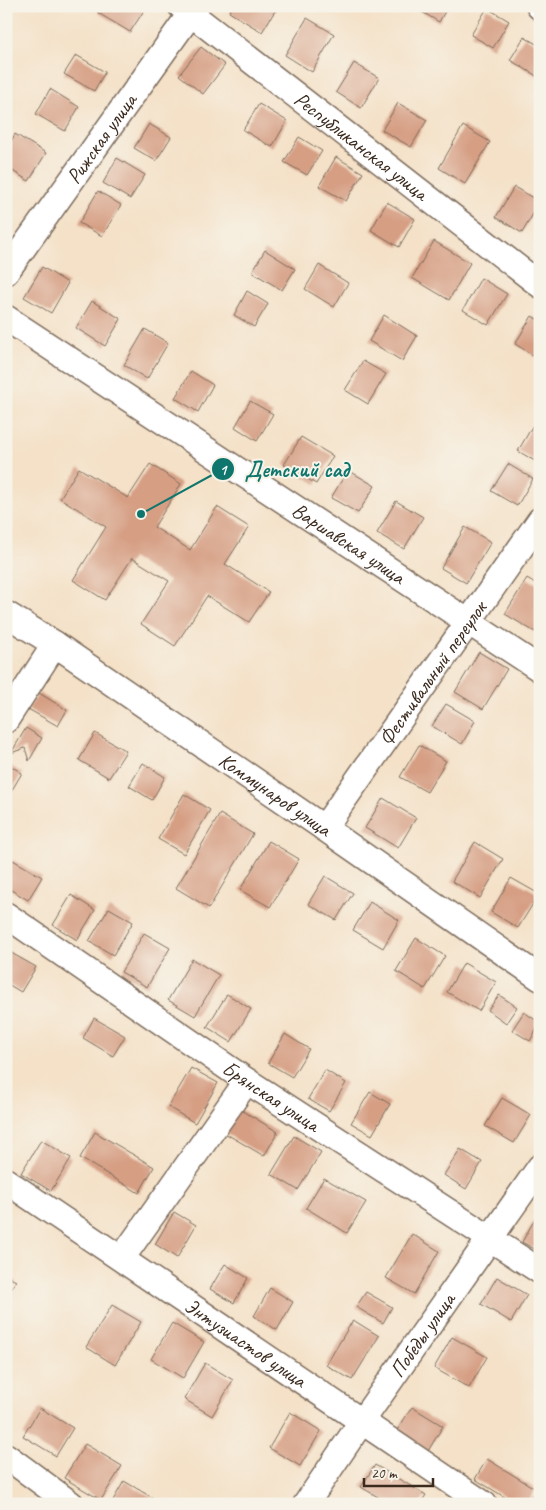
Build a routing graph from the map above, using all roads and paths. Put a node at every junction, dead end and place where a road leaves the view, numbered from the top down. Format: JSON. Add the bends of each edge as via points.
{"nodes":[{"id":1,"x":189,"y":9,"type":"edge"},
{"id":2,"x":6,"y":272,"type":"edge"},
{"id":3,"x":540,"y":285,"type":"edge"},
{"id":4,"x":6,"y":318,"type":"edge"},
{"id":5,"x":540,"y":520,"type":"edge"},
{"id":6,"x":6,"y":614,"type":"edge"},
{"id":7,"x":467,"y":622,"type":"junction"},
{"id":8,"x":55,"y":644,"type":"junction"},
{"id":9,"x":540,"y":669,"type":"edge"},
{"id":10,"x":6,"y":720,"type":"edge"},
{"id":11,"x":324,"y":828,"type":"junction"},
{"id":12,"x":6,"y":916,"type":"edge"},
{"id":13,"x":540,"y":978,"type":"edge"},
{"id":14,"x":246,"y":1081,"type":"junction"},
{"id":15,"x":540,"y":1167,"type":"edge"},
{"id":16,"x":6,"y":1181,"type":"edge"},
{"id":17,"x":490,"y":1239,"type":"junction"},
{"id":18,"x":122,"y":1258,"type":"junction"},
{"id":19,"x":540,"y":1271,"type":"edge"},
{"id":20,"x":362,"y":1421,"type":"junction"},
{"id":21,"x":6,"y":1456,"type":"edge"},
{"id":22,"x":71,"y":1504,"type":"edge"},
{"id":23,"x":306,"y":1504,"type":"edge"},
{"id":24,"x":484,"y":1504,"type":"edge"}],
"edges":[{"from":1,"to":2,"type":"street","name":"Рижская улица"},
{"from":1,"to":3,"type":"street","name":"Республиканская улица"},
{"from":4,"to":7,"type":"street","name":"Варшавская улица"},
{"from":5,"to":7,"type":"street","name":"Фестивальный переулок"},
{"from":6,"to":8,"type":"street","name":"Коммунаров улица"},
{"from":7,"to":9,"type":"street","name":"Варшавская улица"},
{"from":7,"to":11,"type":"street","name":"Фестивальный переулок"},
{"from":8,"to":10,"type":"street"},
{"from":8,"to":11,"type":"street","name":"Коммунаров улица"},
{"from":11,"to":13,"type":"street","name":"Коммунаров улица"},
{"from":12,"to":14,"type":"street","name":"Брянская улица"},
{"from":14,"to":17,"type":"street","name":"Брянская улица"},
{"from":14,"to":18,"type":"street"},
{"from":15,"to":17,"type":"street","name":"Победы улица"},
{"from":16,"to":18,"type":"street","name":"Энтузиастов улица"},
{"from":17,"to":19,"type":"street","name":"Брянская улица"},
{"from":17,"to":20,"type":"street","name":"Победы улица"},
{"from":18,"to":20,"type":"street","name":"Энтузиастов улица"},
{"from":20,"to":23,"type":"street","name":"Победы улица"},
{"from":20,"to":24,"type":"street","name":"Энтузиастов улица"},
{"from":21,"to":22,"type":"street"}]}
